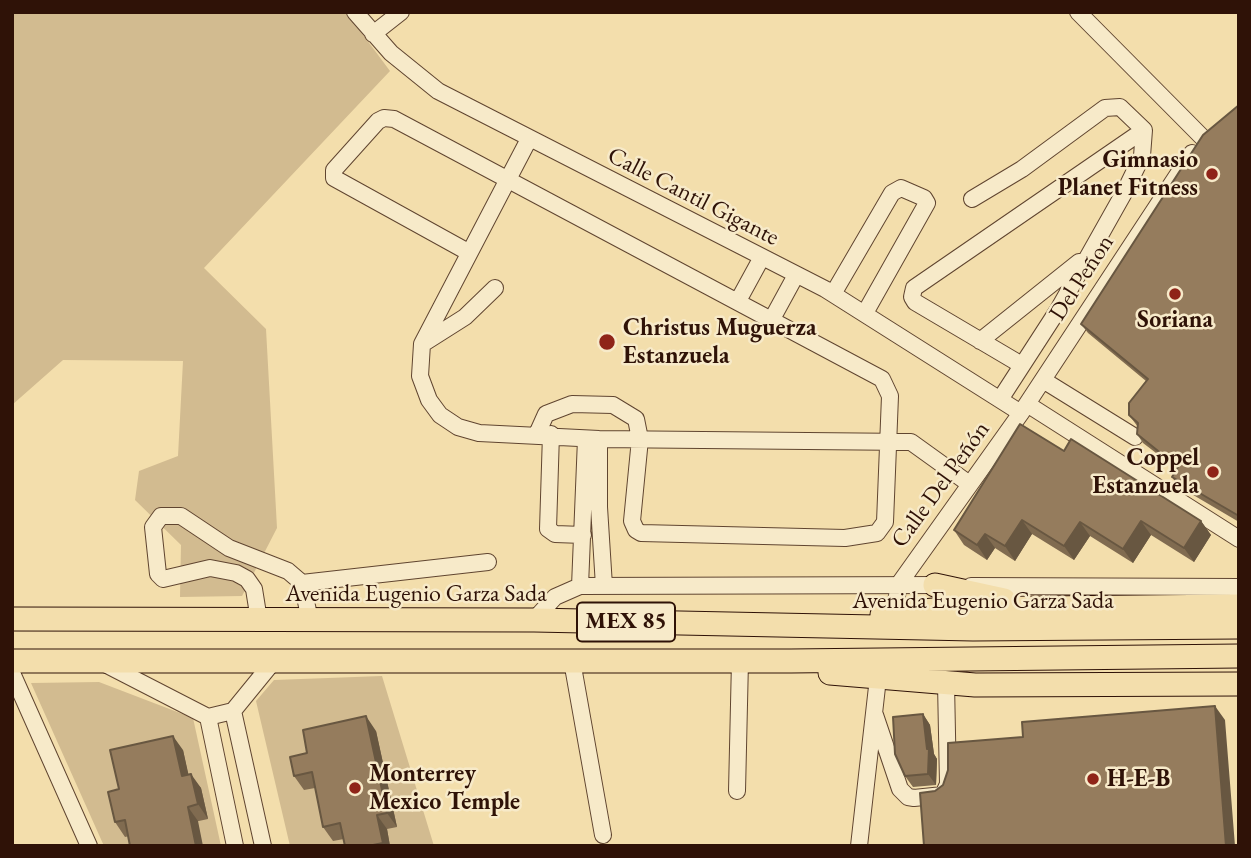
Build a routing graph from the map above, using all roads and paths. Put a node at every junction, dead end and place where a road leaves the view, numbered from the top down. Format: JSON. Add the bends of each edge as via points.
{"nodes":[{"id":1,"x":355,"y":12,"type":"edge"},
{"id":2,"x":401,"y":12,"type":"edge"},
{"id":3,"x":1078,"y":12,"type":"edge"},
{"id":4,"x":373,"y":34,"type":"junction"},
{"id":5,"x":1143,"y":130,"type":"junction"},
{"id":6,"x":529,"y":139,"type":"junction"},
{"id":7,"x":509,"y":179,"type":"junction"},
{"id":8,"x":972,"y":199,"type":"dead end"},
{"id":9,"x":468,"y":252,"type":"junction"},
{"id":10,"x":1088,"y":255,"type":"junction"},
{"id":11,"x":762,"y":257,"type":"junction"},
{"id":12,"x":796,"y":275,"type":"junction"},
{"id":13,"x":495,"y":288,"type":"dead end"},
{"id":14,"x":833,"y":294,"type":"junction"},
{"id":15,"x":1036,"y":298,"type":"junction"},
{"id":16,"x":738,"y":301,"type":"junction"},
{"id":17,"x":1058,"y":310,"type":"junction"},
{"id":18,"x":865,"y":313,"type":"junction"},
{"id":19,"x":772,"y":319,"type":"junction"},
{"id":20,"x":980,"y":341,"type":"junction"},
{"id":21,"x":422,"y":344,"type":"junction"},
{"id":22,"x":1020,"y":365,"type":"junction"},
{"id":23,"x":1043,"y":380,"type":"junction"},
{"id":24,"x":1001,"y":398,"type":"junction"},
{"id":25,"x":1024,"y":408,"type":"junction"},
{"id":26,"x":544,"y":434,"type":"junction"},
{"id":27,"x":1135,"y":436,"type":"edge"},
{"id":28,"x":593,"y":439,"type":"junction"},
{"id":29,"x":640,"y":439,"type":"junction"},
{"id":30,"x":888,"y":444,"type":"junction"},
{"id":31,"x":968,"y":483,"type":"junction"},
{"id":32,"x":583,"y":535,"type":"junction"},
{"id":33,"x":1239,"y":539,"type":"edge"},
{"id":34,"x":258,"y":558,"type":"junction"},
{"id":35,"x":488,"y":562,"type":"dead end"},
{"id":36,"x":247,"y":579,"type":"junction"},
{"id":37,"x":302,"y":583,"type":"junction"},
{"id":38,"x":899,"y":584,"type":"junction"},
{"id":39,"x":935,"y":585,"type":"junction"},
{"id":40,"x":580,"y":586,"type":"junction"},
{"id":41,"x":604,"y":586,"type":"junction"},
{"id":42,"x":1239,"y":587,"type":"edge"},
{"id":43,"x":1239,"y":606,"type":"edge"},
{"id":44,"x":1049,"y":608,"type":"junction"},
{"id":45,"x":894,"y":613,"type":"junction"},
{"id":46,"x":12,"y":619,"type":"edge"},
{"id":47,"x":259,"y":620,"type":"junction"},
{"id":48,"x":310,"y":620,"type":"junction"},
{"id":49,"x":534,"y":620,"type":"junction"},
{"id":50,"x":824,"y":626,"type":"junction"},
{"id":51,"x":1239,"y":627,"type":"edge"},
{"id":52,"x":1239,"y":656,"type":"edge"},
{"id":53,"x":12,"y":661,"type":"edge"},
{"id":54,"x":572,"y":661,"type":"junction"},
{"id":55,"x":740,"y":661,"type":"junction"},
{"id":56,"x":791,"y":661,"type":"junction"},
{"id":57,"x":101,"y":662,"type":"junction"},
{"id":58,"x":273,"y":662,"type":"junction"},
{"id":59,"x":12,"y":673,"type":"edge"},
{"id":60,"x":878,"y":678,"type":"junction"},
{"id":61,"x":946,"y":683,"type":"junction"},
{"id":62,"x":1239,"y":684,"type":"edge"},
{"id":63,"x":233,"y":711,"type":"junction"},
{"id":64,"x":874,"y":715,"type":"junction"},
{"id":65,"x":208,"y":717,"type":"junction"},
{"id":66,"x":737,"y":791,"type":"dead end"},
{"id":67,"x":603,"y":835,"type":"dead end"},
{"id":68,"x":89,"y":846,"type":"edge"},
{"id":69,"x":235,"y":846,"type":"edge"},
{"id":70,"x":263,"y":846,"type":"edge"},
{"id":71,"x":859,"y":846,"type":"edge"}],
"edges":[{"from":1,"to":4,"type":"street","name":"Calle Cantil Gigante"},
{"from":2,"to":4,"type":"street"},
{"from":3,"to":23,"type":"street","name":"Del Peñon","via":[[1207,133]]},
{"from":4,"to":6,"type":"street","name":"Calle Cantil Gigante","via":[[419,79]]},
{"from":5,"to":8,"type":"street","via":[[1120,107],[1105,108]]},
{"from":5,"to":10,"type":"street","via":[[1142,156]]},
{"from":5,"to":20,"type":"street","via":[[914,288],[915,302]]},
{"from":6,"to":7,"type":"street"},
{"from":6,"to":11,"type":"street","name":"Calle Cantil Gigante"},
{"from":7,"to":9,"type":"street"},
{"from":7,"to":9,"type":"street","via":[[389,117],[378,121],[332,173],[339,182]]},
{"from":7,"to":16,"type":"street"},
{"from":9,"to":21,"type":"street"},
{"from":10,"to":15,"type":"street"},
{"from":10,"to":17,"type":"street"},
{"from":11,"to":12,"type":"street","name":"Calle Cantil Gigante"},
{"from":11,"to":16,"type":"street"},
{"from":12,"to":14,"type":"street","name":"Calle Cantil Gigante"},
{"from":12,"to":19,"type":"street"},
{"from":13,"to":21,"type":"street","via":[[465,317]]},
{"from":14,"to":18,"type":"street","name":"Calle Cantil Gigante"},
{"from":14,"to":18,"type":"street","via":[[892,193],[901,188],[924,198],[927,203]]},
{"from":15,"to":17,"type":"street"},
{"from":15,"to":20,"type":"street"},
{"from":16,"to":19,"type":"street"},
{"from":17,"to":22,"type":"street"},
{"from":18,"to":24,"type":"street","name":"Calle Cantil Gigante"},
{"from":19,"to":30,"type":"street","via":[[883,379],[890,396]]},
{"from":20,"to":22,"type":"street"},
{"from":21,"to":26,"type":"street","via":[[420,376],[440,415],[479,433]]},
{"from":22,"to":24,"type":"street"},
{"from":23,"to":25,"type":"street","name":"Del Peñon"},
{"from":23,"to":27,"type":"street"},
{"from":24,"to":25,"type":"street","name":"Calle Cantil Gigante"},
{"from":25,"to":31,"type":"street","name":"Calle Del Peñón"},
{"from":25,"to":33,"type":"street","name":"Calle Cantil Gigante"},
{"from":26,"to":28,"type":"street"},
{"from":26,"to":29,"type":"street","via":[[546,414],[572,404],[613,405],[636,419]]},
{"from":26,"to":32,"type":"street","via":[[548,529],[555,534]]},
{"from":28,"to":29,"type":"street"},
{"from":28,"to":32,"type":"street"},
{"from":28,"to":41,"type":"street"},
{"from":29,"to":30,"type":"street"},
{"from":29,"to":30,"type":"street","via":[[632,521],[636,530],[763,538],[845,538],[877,533],[886,513]]},
{"from":30,"to":31,"type":"street","via":[[911,442]]},
{"from":31,"to":38,"type":"street","name":"Calle Del Peñón"},
{"from":32,"to":40,"type":"street"},
{"from":34,"to":36,"type":"street"},
{"from":34,"to":36,"type":"street","via":[[229,548],[181,516],[161,516],[153,527],[158,574],[163,579],[210,568]]},
{"from":34,"to":37,"type":"street","via":[[288,571]]},
{"from":35,"to":37,"type":"street"},
{"from":36,"to":47,"type":"street","via":[[254,589]]},
{"from":37,"to":48,"type":"street"},
{"from":38,"to":39,"type":"street"},
{"from":38,"to":41,"type":"street"},
{"from":38,"to":45,"type":"street"},
{"from":39,"to":42,"type":"street"},
{"from":39,"to":44,"type":"highway"},
{"from":40,"to":41,"type":"street"},
{"from":40,"to":49,"type":"street","via":[[562,591]]},
{"from":43,"to":44,"type":"highway"},
{"from":44,"to":45,"type":"highway"},
{"from":45,"to":50,"type":"highway"},
{"from":46,"to":47,"type":"highway","name":"Avenida Eugenio Garza Sada","number":"MEX 85"},
{"from":47,"to":48,"type":"highway","name":"Avenida Eugenio Garza Sada","number":"MEX 85"},
{"from":48,"to":49,"type":"highway","name":"Avenida Eugenio Garza Sada","number":"MEX 85"},
{"from":49,"to":50,"type":"highway","name":"Avenida Eugenio Garza Sada","number":"MEX 85"},
{"from":50,"to":51,"type":"highway","name":"Avenida Eugenio Garza Sada","number":"MEX 85"},
{"from":52,"to":56,"type":"highway","number":"MEX 85"},
{"from":53,"to":57,"type":"highway","number":"MEX 85"},
{"from":54,"to":55,"type":"highway","number":"MEX 85"},
{"from":54,"to":58,"type":"highway","number":"MEX 85"},
{"from":54,"to":67,"type":"street"},
{"from":55,"to":56,"type":"highway","number":"MEX 85"},
{"from":55,"to":66,"type":"street"},
{"from":56,"to":60,"type":"highway","via":[[809,671]]},
{"from":57,"to":58,"type":"highway","number":"MEX 85"},
{"from":57,"to":65,"type":"street"},
{"from":58,"to":63,"type":"street"},
{"from":59,"to":68,"type":"street"},
{"from":60,"to":61,"type":"highway"},
{"from":60,"to":64,"type":"street"},
{"from":61,"to":62,"type":"highway"},
{"from":61,"to":64,"type":"street","via":[[948,784],[943,795],[914,798],[900,789]]},
{"from":63,"to":65,"type":"street"},
{"from":63,"to":70,"type":"street"},
{"from":64,"to":71,"type":"street"},
{"from":65,"to":69,"type":"street"}]}
